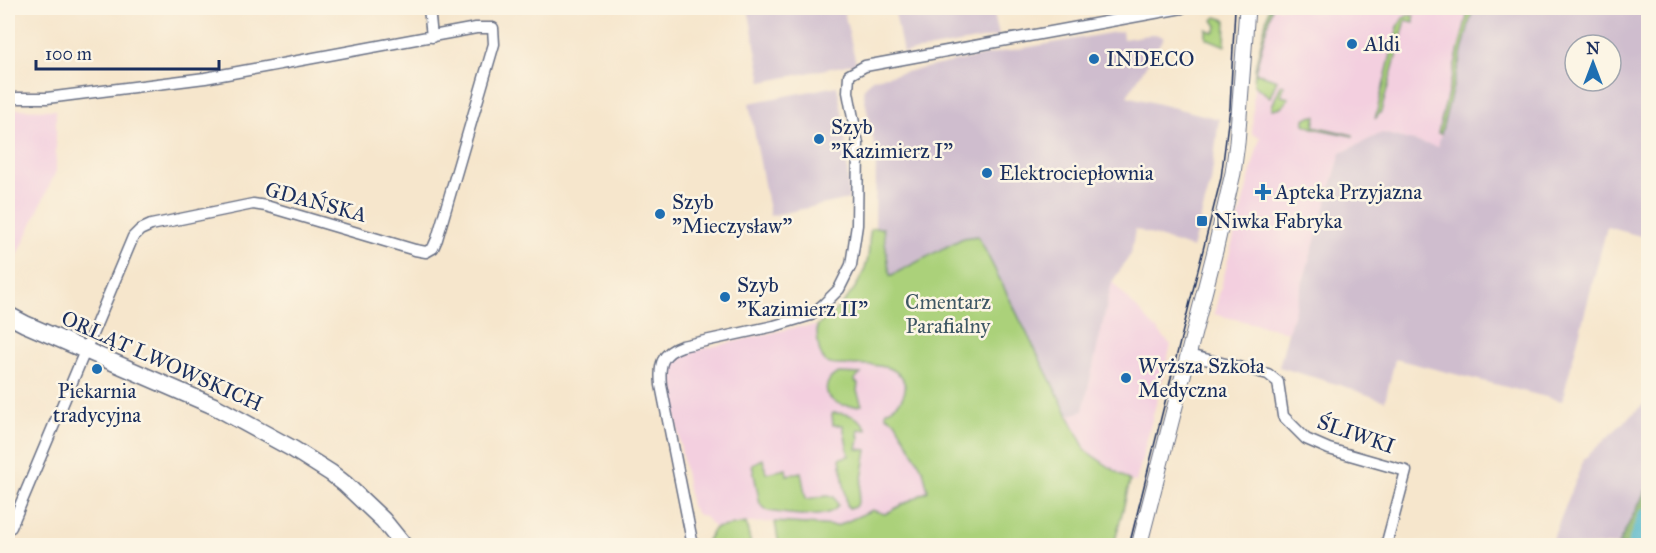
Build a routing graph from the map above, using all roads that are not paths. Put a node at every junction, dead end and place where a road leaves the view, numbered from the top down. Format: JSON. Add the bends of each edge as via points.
{"nodes":[{"id":1,"x":429,"y":8,"type":"edge"},
{"id":2,"x":1182,"y":8,"type":"edge"},
{"id":3,"x":1246,"y":8,"type":"edge"},
{"id":4,"x":432,"y":37,"type":"junction"},
{"id":5,"x":8,"y":98,"type":"edge"},
{"id":6,"x":8,"y":315,"type":"edge"},
{"id":7,"x":85,"y":350,"type":"junction"},
{"id":8,"x":1188,"y":355,"type":"junction"},
{"id":9,"x":11,"y":527,"type":"dead end"},
{"id":10,"x":404,"y":546,"type":"edge"},
{"id":11,"x":693,"y":546,"type":"edge"},
{"id":12,"x":1139,"y":546,"type":"edge"},
{"id":13,"x":1386,"y":546,"type":"edge"}],
"edges":[{"from":1,"to":4,"type":"street"},
{"from":2,"to":11,"type":"street","via":[[865,66],[849,75],[848,92],[858,144],[857,225],[851,266],[839,290],[810,315],[674,349],[660,368]]},
{"from":3,"to":8,"type":"main road","via":[[1233,173]]},
{"from":4,"to":5,"type":"street","via":[[205,78],[47,98]]},
{"from":4,"to":7,"type":"street","name":"GDAŃSKA","via":[[493,28],[494,45],[433,248],[426,252],[416,250],[253,204],[151,225],[133,237]]},
{"from":6,"to":7,"type":"main road","name":"ORLĄT LWOWSKICH"},
{"from":7,"to":9,"type":"street","name":"GDAŃSKA"},
{"from":7,"to":10,"type":"main road","name":"ORLĄT LWOWSKICH","via":[[214,406],[317,464],[368,504]]},
{"from":8,"to":12,"type":"main road"},
{"from":8,"to":13,"type":"street","name":"ŚLIWKI","via":[[1268,374],[1278,382],[1282,416],[1306,439],[1329,450],[1406,471]]}]}
